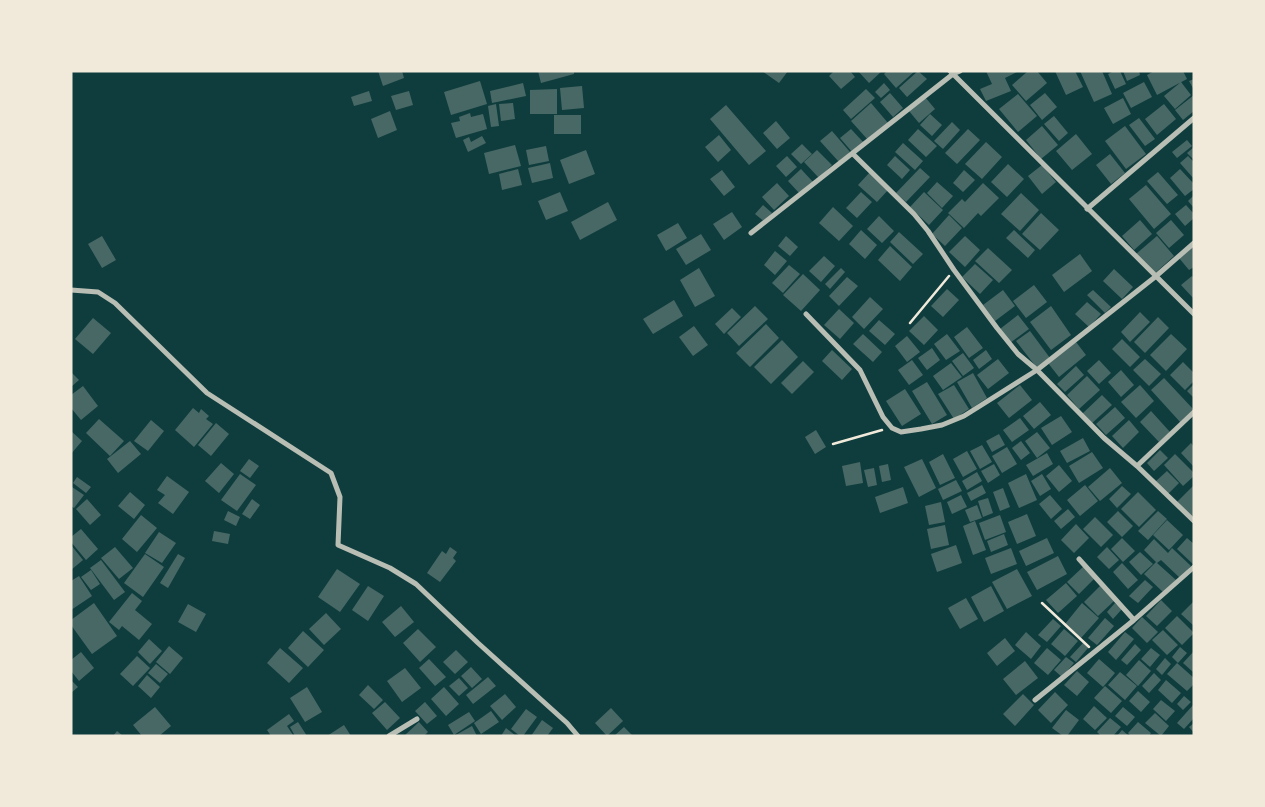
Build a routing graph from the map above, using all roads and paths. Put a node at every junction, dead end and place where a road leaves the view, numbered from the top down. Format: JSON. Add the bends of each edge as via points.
{"nodes":[{"id":1,"x":960,"y":71,"type":"edge"},
{"id":2,"x":951,"y":73,"type":"edge"},
{"id":3,"x":1194,"y":118,"type":"edge"},
{"id":4,"x":853,"y":154,"type":"junction"},
{"id":5,"x":1087,"y":209,"type":"junction"},
{"id":6,"x":751,"y":233,"type":"dead end"},
{"id":7,"x":1194,"y":243,"type":"edge"},
{"id":8,"x":954,"y":270,"type":"junction"},
{"id":9,"x":1154,"y":276,"type":"junction"},
{"id":10,"x":71,"y":290,"type":"edge"},
{"id":11,"x":806,"y":314,"type":"dead end"},
{"id":12,"x":1194,"y":314,"type":"edge"},
{"id":13,"x":910,"y":323,"type":"dead end"},
{"id":14,"x":1037,"y":370,"type":"junction"},
{"id":15,"x":1194,"y":412,"type":"edge"},
{"id":16,"x":892,"y":428,"type":"junction"},
{"id":17,"x":833,"y":444,"type":"dead end"},
{"id":18,"x":1137,"y":466,"type":"junction"},
{"id":19,"x":1194,"y":521,"type":"edge"},
{"id":20,"x":1080,"y":559,"type":"dead end"},
{"id":21,"x":1194,"y":567,"type":"edge"},
{"id":22,"x":1042,"y":603,"type":"dead end"},
{"id":23,"x":1134,"y":620,"type":"junction"},
{"id":24,"x":1095,"y":652,"type":"junction"},
{"id":25,"x":1035,"y":700,"type":"dead end"},
{"id":26,"x":416,"y":719,"type":"dead end"},
{"id":27,"x":389,"y":736,"type":"edge"},
{"id":28,"x":578,"y":736,"type":"edge"}],
"edges":[{"from":1,"to":2,"type":"street"},
{"from":2,"to":4,"type":"street"},
{"from":2,"to":5,"type":"street"},
{"from":3,"to":5,"type":"street"},
{"from":4,"to":6,"type":"street"},
{"from":4,"to":8,"type":"street","via":[[914,214]]},
{"from":5,"to":9,"type":"street"},
{"from":7,"to":9,"type":"street"},
{"from":8,"to":13,"type":"path"},
{"from":8,"to":14,"type":"street","via":[[996,328]]},
{"from":9,"to":12,"type":"street"},
{"from":9,"to":14,"type":"street"},
{"from":10,"to":28,"type":"street","via":[[98,292],[115,304],[207,393],[331,473],[340,497],[338,545],[390,568],[416,584]]},
{"from":11,"to":16,"type":"street","via":[[860,370],[883,417]]},
{"from":14,"to":16,"type":"street","via":[[964,416],[942,425],[901,432]]},
{"from":14,"to":18,"type":"street","via":[[1104,438]]},
{"from":15,"to":18,"type":"street"},
{"from":16,"to":17,"type":"path"},
{"from":18,"to":19,"type":"street"},
{"from":20,"to":23,"type":"street"},
{"from":21,"to":23,"type":"street"},
{"from":22,"to":24,"type":"path"},
{"from":23,"to":24,"type":"street"},
{"from":24,"to":25,"type":"street"},
{"from":26,"to":27,"type":"street"}]}
